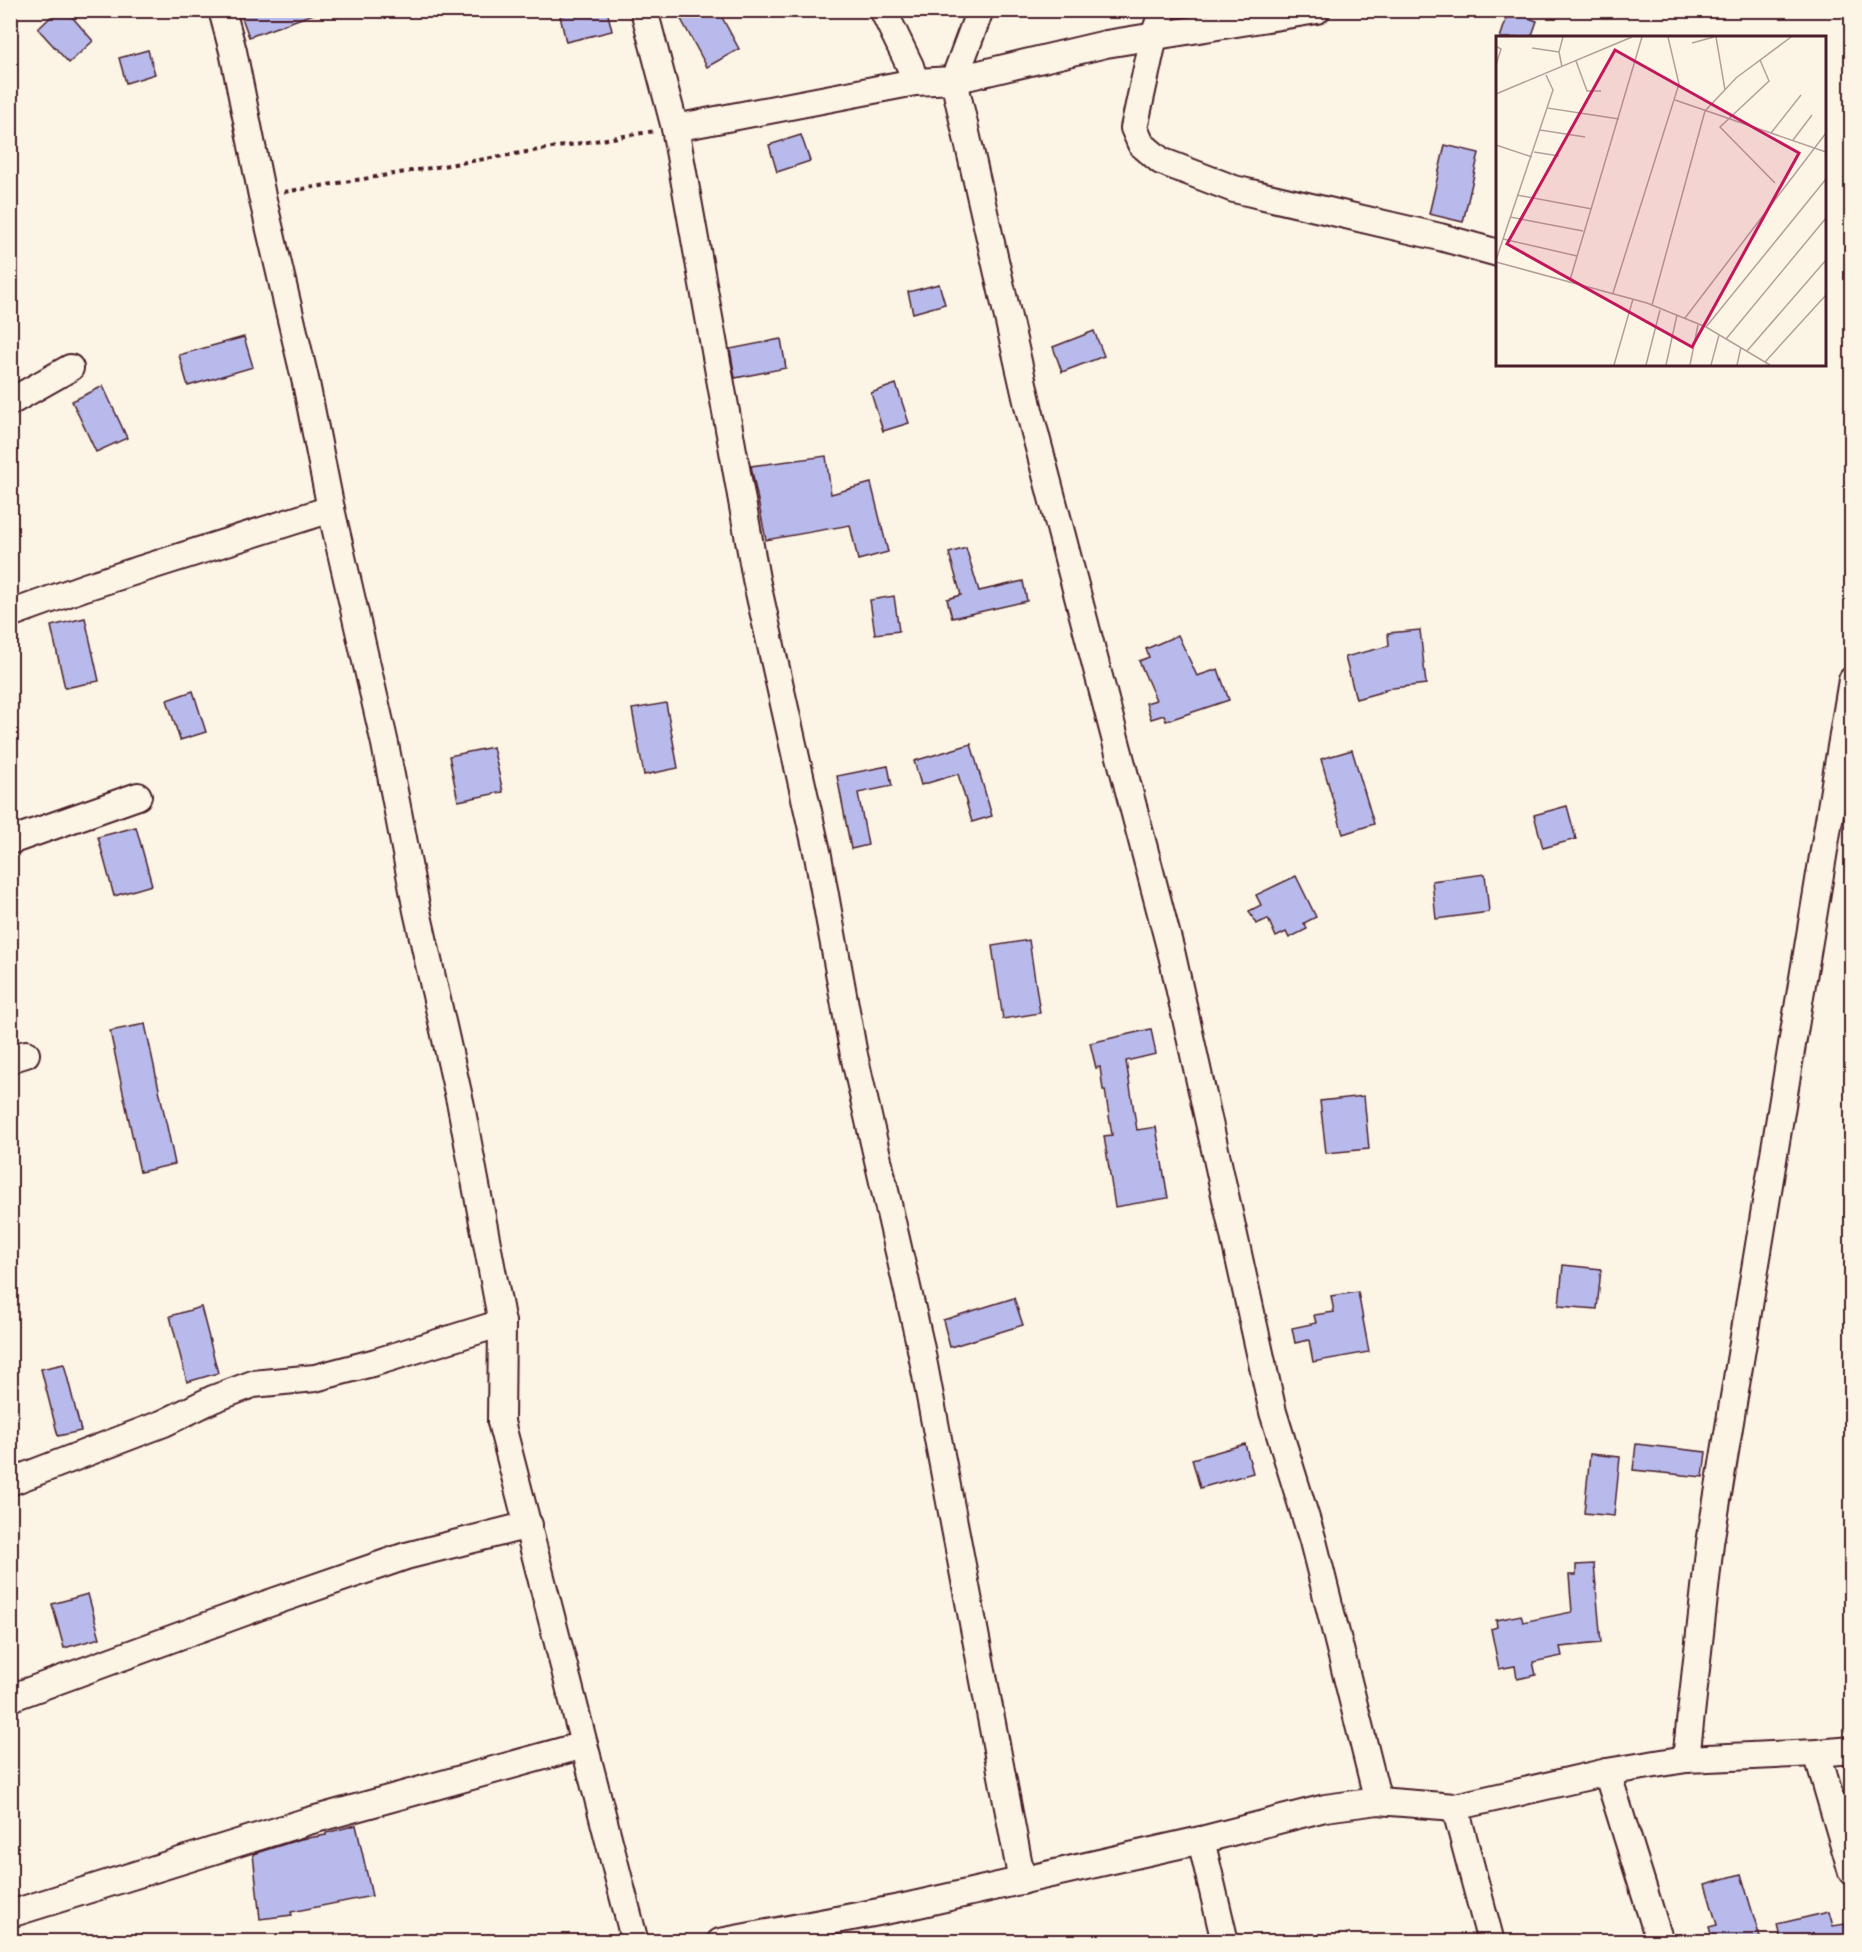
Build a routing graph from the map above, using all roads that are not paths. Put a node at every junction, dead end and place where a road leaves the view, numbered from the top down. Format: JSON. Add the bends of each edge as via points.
{"nodes":[{"id":1,"x":222,"y":10,"type":"edge"},
{"id":2,"x":644,"y":10,"type":"edge"},
{"id":3,"x":883,"y":10,"type":"edge"},
{"id":4,"x":981,"y":10,"type":"edge"},
{"id":5,"x":1164,"y":10,"type":"edge"},
{"id":6,"x":1317,"y":10,"type":"edge"},
{"id":7,"x":1154,"y":36,"type":"junction"},
{"id":8,"x":954,"y":80,"type":"junction"},
{"id":9,"x":915,"y":82,"type":"junction"},
{"id":10,"x":675,"y":128,"type":"junction"},
{"id":11,"x":1496,"y":253,"type":"edge"},
{"id":12,"x":70,"y":368,"type":"dead end"},
{"id":13,"x":10,"y":402,"type":"edge"},
{"id":14,"x":331,"y":509,"type":"junction"},
{"id":15,"x":10,"y":614,"type":"edge"},
{"id":16,"x":1851,"y":680,"type":"edge"},
{"id":17,"x":138,"y":796,"type":"dead end"},
{"id":18,"x":10,"y":841,"type":"edge"},
{"id":19,"x":502,"y":1323,"type":"junction"},
{"id":20,"x":10,"y":1482,"type":"edge"},
{"id":21,"x":529,"y":1525,"type":"junction"},
{"id":22,"x":10,"y":1698,"type":"edge"},
{"id":23,"x":584,"y":1745,"type":"junction"},
{"id":24,"x":1851,"y":1750,"type":"edge"},
{"id":25,"x":1817,"y":1753,"type":"junction"},
{"id":26,"x":1686,"y":1759,"type":"junction"},
{"id":27,"x":1607,"y":1772,"type":"junction"},
{"id":28,"x":1378,"y":1802,"type":"junction"},
{"id":29,"x":1455,"y":1808,"type":"junction"},
{"id":30,"x":1201,"y":1840,"type":"junction"},
{"id":31,"x":1851,"y":1872,"type":"edge"},
{"id":32,"x":1022,"y":1881,"type":"junction"},
{"id":33,"x":10,"y":1914,"type":"edge"},
{"id":34,"x":634,"y":1941,"type":"edge"},
{"id":35,"x":720,"y":1941,"type":"edge"},
{"id":36,"x":1224,"y":1941,"type":"edge"},
{"id":37,"x":1491,"y":1941,"type":"edge"},
{"id":38,"x":1660,"y":1941,"type":"edge"}],
"edges":[{"from":1,"to":14,"type":"street"},
{"from":2,"to":10,"type":"street"},
{"from":3,"to":9,"type":"street"},
{"from":4,"to":8,"type":"street"},
{"from":5,"to":7,"type":"street"},
{"from":6,"to":7,"type":"street"},
{"from":7,"to":8,"type":"street"},
{"from":7,"to":11,"type":"street","via":[[1134,128],[1141,144],[1161,160],[1234,189]]},
{"from":8,"to":9,"type":"street"},
{"from":8,"to":28,"type":"street","via":[[1029,410],[1172,955],[1273,1413],[1313,1541]]},
{"from":9,"to":10,"type":"street"},
{"from":10,"to":32,"type":"street","via":[[756,579],[818,856],[854,1055],[920,1344]]},
{"from":12,"to":13,"type":"street"},
{"from":14,"to":15,"type":"street"},
{"from":14,"to":19,"type":"street","via":[[385,744]]},
{"from":16,"to":26,"type":"street","via":[[1710,1543]]},
{"from":17,"to":18,"type":"street"},
{"from":19,"to":20,"type":"street","via":[[315,1378],[253,1384]]},
{"from":19,"to":21,"type":"street","via":[[501,1422]]},
{"from":21,"to":22,"type":"street","via":[[405,1556]]},
{"from":21,"to":23,"type":"street"},
{"from":23,"to":33,"type":"street","via":[[305,1822]]},
{"from":23,"to":34,"type":"street"},
{"from":24,"to":25,"type":"street"},
{"from":25,"to":26,"type":"street"},
{"from":25,"to":31,"type":"street"},
{"from":26,"to":27,"type":"street"},
{"from":27,"to":29,"type":"street"},
{"from":27,"to":38,"type":"street"},
{"from":28,"to":29,"type":"street"},
{"from":28,"to":30,"type":"street","via":[[1325,1808]]},
{"from":29,"to":37,"type":"street"},
{"from":30,"to":32,"type":"street"},
{"from":30,"to":36,"type":"street"},
{"from":32,"to":35,"type":"street"}]}
